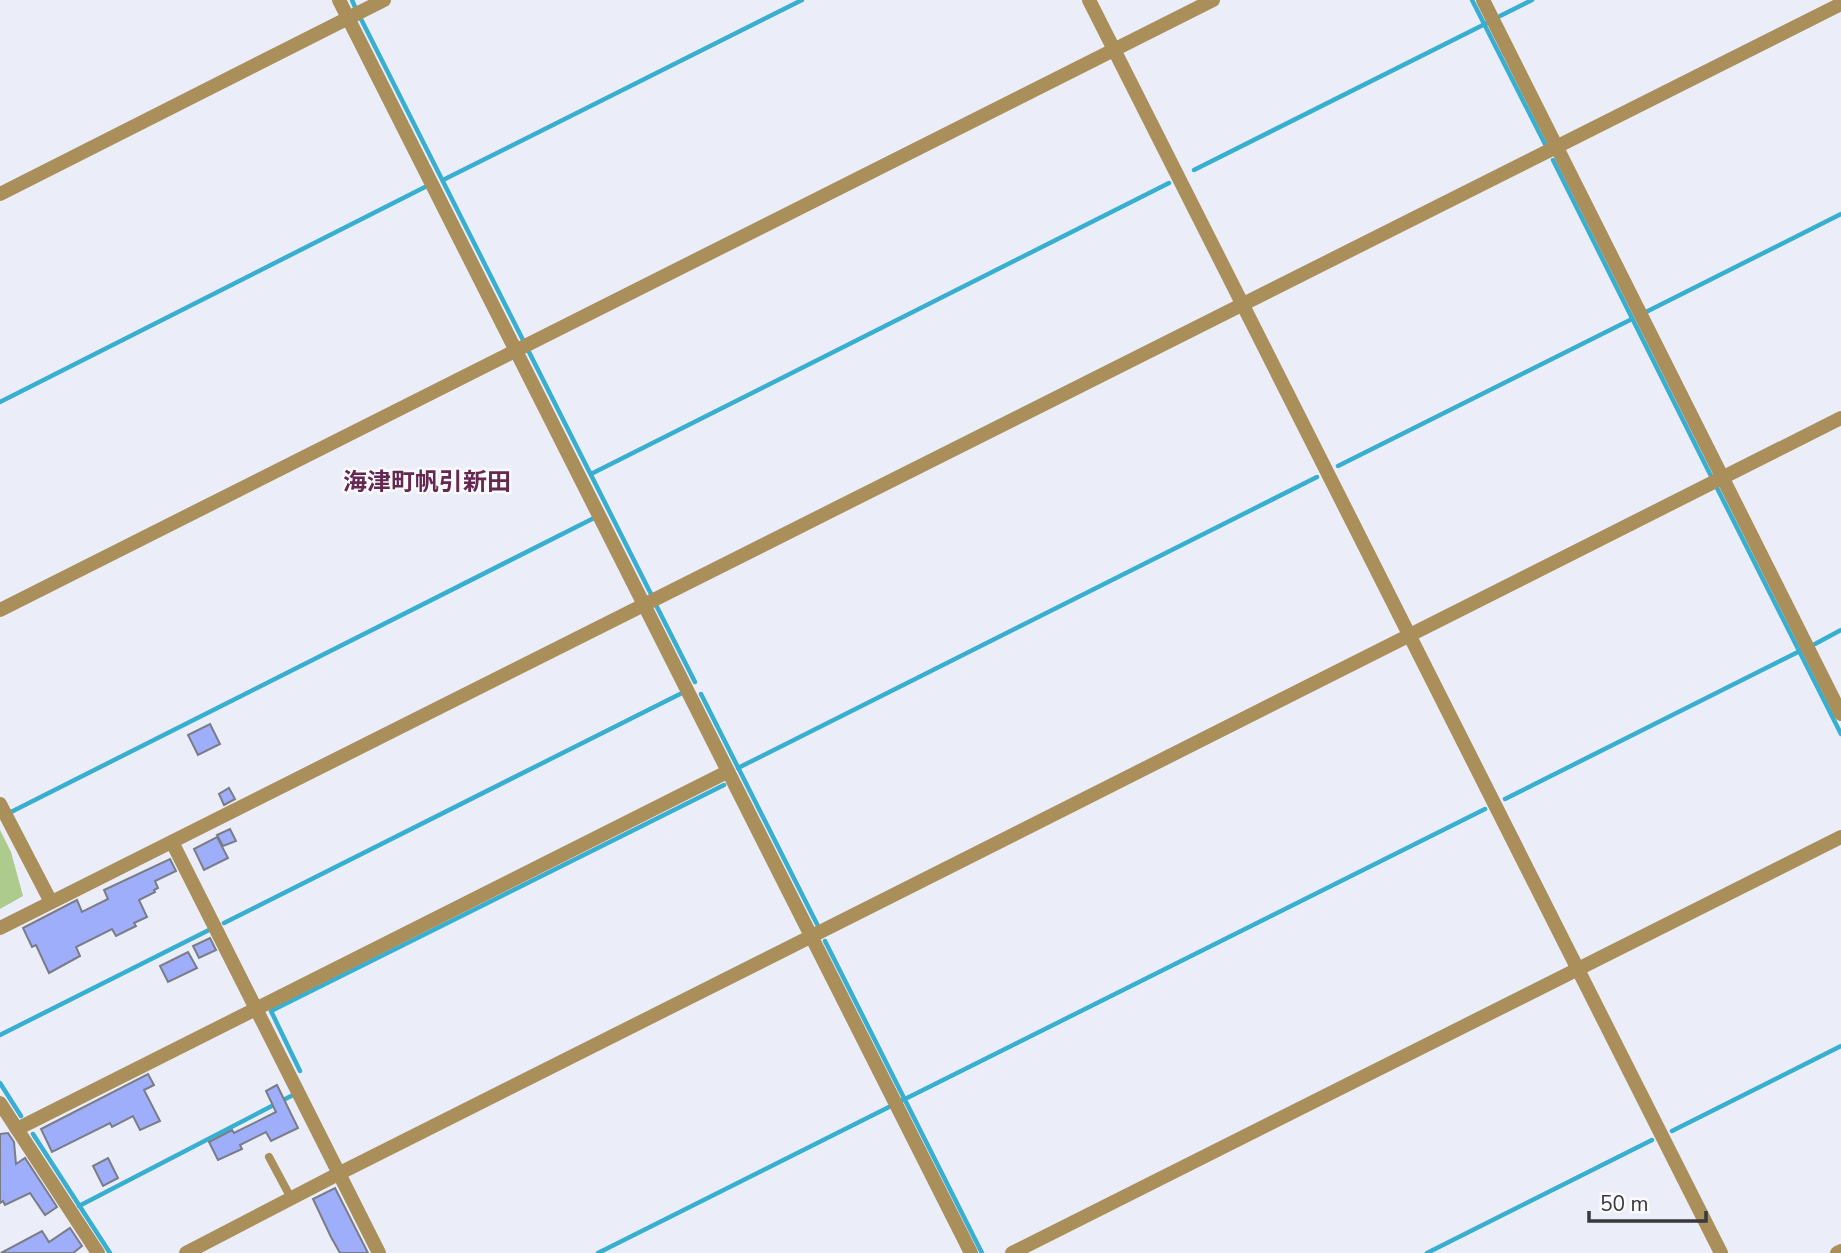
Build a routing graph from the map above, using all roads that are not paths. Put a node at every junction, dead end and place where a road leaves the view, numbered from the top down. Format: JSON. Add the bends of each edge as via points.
{"nodes":[{"id":1,"x":339,"y":0,"type":"edge"},
{"id":2,"x":384,"y":0,"type":"edge"},
{"id":3,"x":1089,"y":0,"type":"edge"},
{"id":4,"x":1213,"y":0,"type":"edge"},
{"id":5,"x":1483,"y":0,"type":"edge"},
{"id":6,"x":1841,"y":4,"type":"edge"},
{"id":7,"x":348,"y":18,"type":"junction"},
{"id":8,"x":1113,"y":49,"type":"junction"},
{"id":9,"x":1557,"y":146,"type":"junction"},
{"id":10,"x":0,"y":194,"type":"edge"},
{"id":11,"x":1242,"y":304,"type":"junction"},
{"id":12,"x":515,"y":350,"type":"junction"},
{"id":13,"x":1841,"y":418,"type":"edge"},
{"id":14,"x":1723,"y":477,"type":"junction"},
{"id":15,"x":643,"y":606,"type":"junction"},
{"id":16,"x":0,"y":610,"type":"edge"},
{"id":17,"x":1410,"y":635,"type":"junction"},
{"id":18,"x":1841,"y":714,"type":"edge"},
{"id":19,"x":727,"y":772,"type":"junction"},
{"id":20,"x":0,"y":804,"type":"edge"},
{"id":21,"x":1841,"y":836,"type":"edge"},
{"id":22,"x":172,"y":842,"type":"junction"},
{"id":23,"x":51,"y":902,"type":"junction"},
{"id":24,"x":0,"y":928,"type":"edge"},
{"id":25,"x":810,"y":937,"type":"junction"},
{"id":26,"x":1576,"y":968,"type":"junction"},
{"id":27,"x":257,"y":1009,"type":"junction"},
{"id":28,"x":0,"y":1103,"type":"edge"},
{"id":29,"x":17,"y":1129,"type":"junction"},
{"id":30,"x":269,"y":1157,"type":"dead end"},
{"id":31,"x":340,"y":1172,"type":"junction"},
{"id":32,"x":290,"y":1198,"type":"junction"},
{"id":33,"x":98,"y":1253,"type":"edge"},
{"id":34,"x":186,"y":1253,"type":"edge"},
{"id":35,"x":379,"y":1253,"type":"edge"},
{"id":36,"x":971,"y":1253,"type":"edge"},
{"id":37,"x":1012,"y":1253,"type":"edge"},
{"id":38,"x":1720,"y":1253,"type":"edge"}],
"edges":[{"from":1,"to":7,"type":"street"},
{"from":2,"to":7,"type":"street"},
{"from":3,"to":8,"type":"street"},
{"from":4,"to":8,"type":"street"},
{"from":5,"to":9,"type":"street"},
{"from":6,"to":9,"type":"street"},
{"from":7,"to":10,"type":"street"},
{"from":7,"to":12,"type":"street"},
{"from":8,"to":11,"type":"street"},
{"from":8,"to":12,"type":"street"},
{"from":9,"to":11,"type":"street"},
{"from":9,"to":14,"type":"street"},
{"from":11,"to":15,"type":"street"},
{"from":11,"to":17,"type":"street"},
{"from":12,"to":15,"type":"street"},
{"from":12,"to":16,"type":"street"},
{"from":13,"to":14,"type":"street"},
{"from":14,"to":17,"type":"street"},
{"from":14,"to":18,"type":"street"},
{"from":15,"to":19,"type":"street"},
{"from":15,"to":22,"type":"street"},
{"from":17,"to":25,"type":"street"},
{"from":17,"to":26,"type":"street"},
{"from":19,"to":25,"type":"street"},
{"from":19,"to":27,"type":"street"},
{"from":20,"to":23,"type":"street"},
{"from":21,"to":26,"type":"street"},
{"from":22,"to":23,"type":"street"},
{"from":22,"to":27,"type":"street"},
{"from":23,"to":24,"type":"street"},
{"from":25,"to":31,"type":"street"},
{"from":25,"to":36,"type":"street"},
{"from":26,"to":37,"type":"street"},
{"from":26,"to":38,"type":"street"},
{"from":27,"to":29,"type":"street"},
{"from":27,"to":31,"type":"street"},
{"from":28,"to":29,"type":"street"},
{"from":29,"to":33,"type":"street"},
{"from":30,"to":32,"type":"lane"},
{"from":31,"to":32,"type":"street"},
{"from":31,"to":35,"type":"street"},
{"from":32,"to":34,"type":"street"}]}
